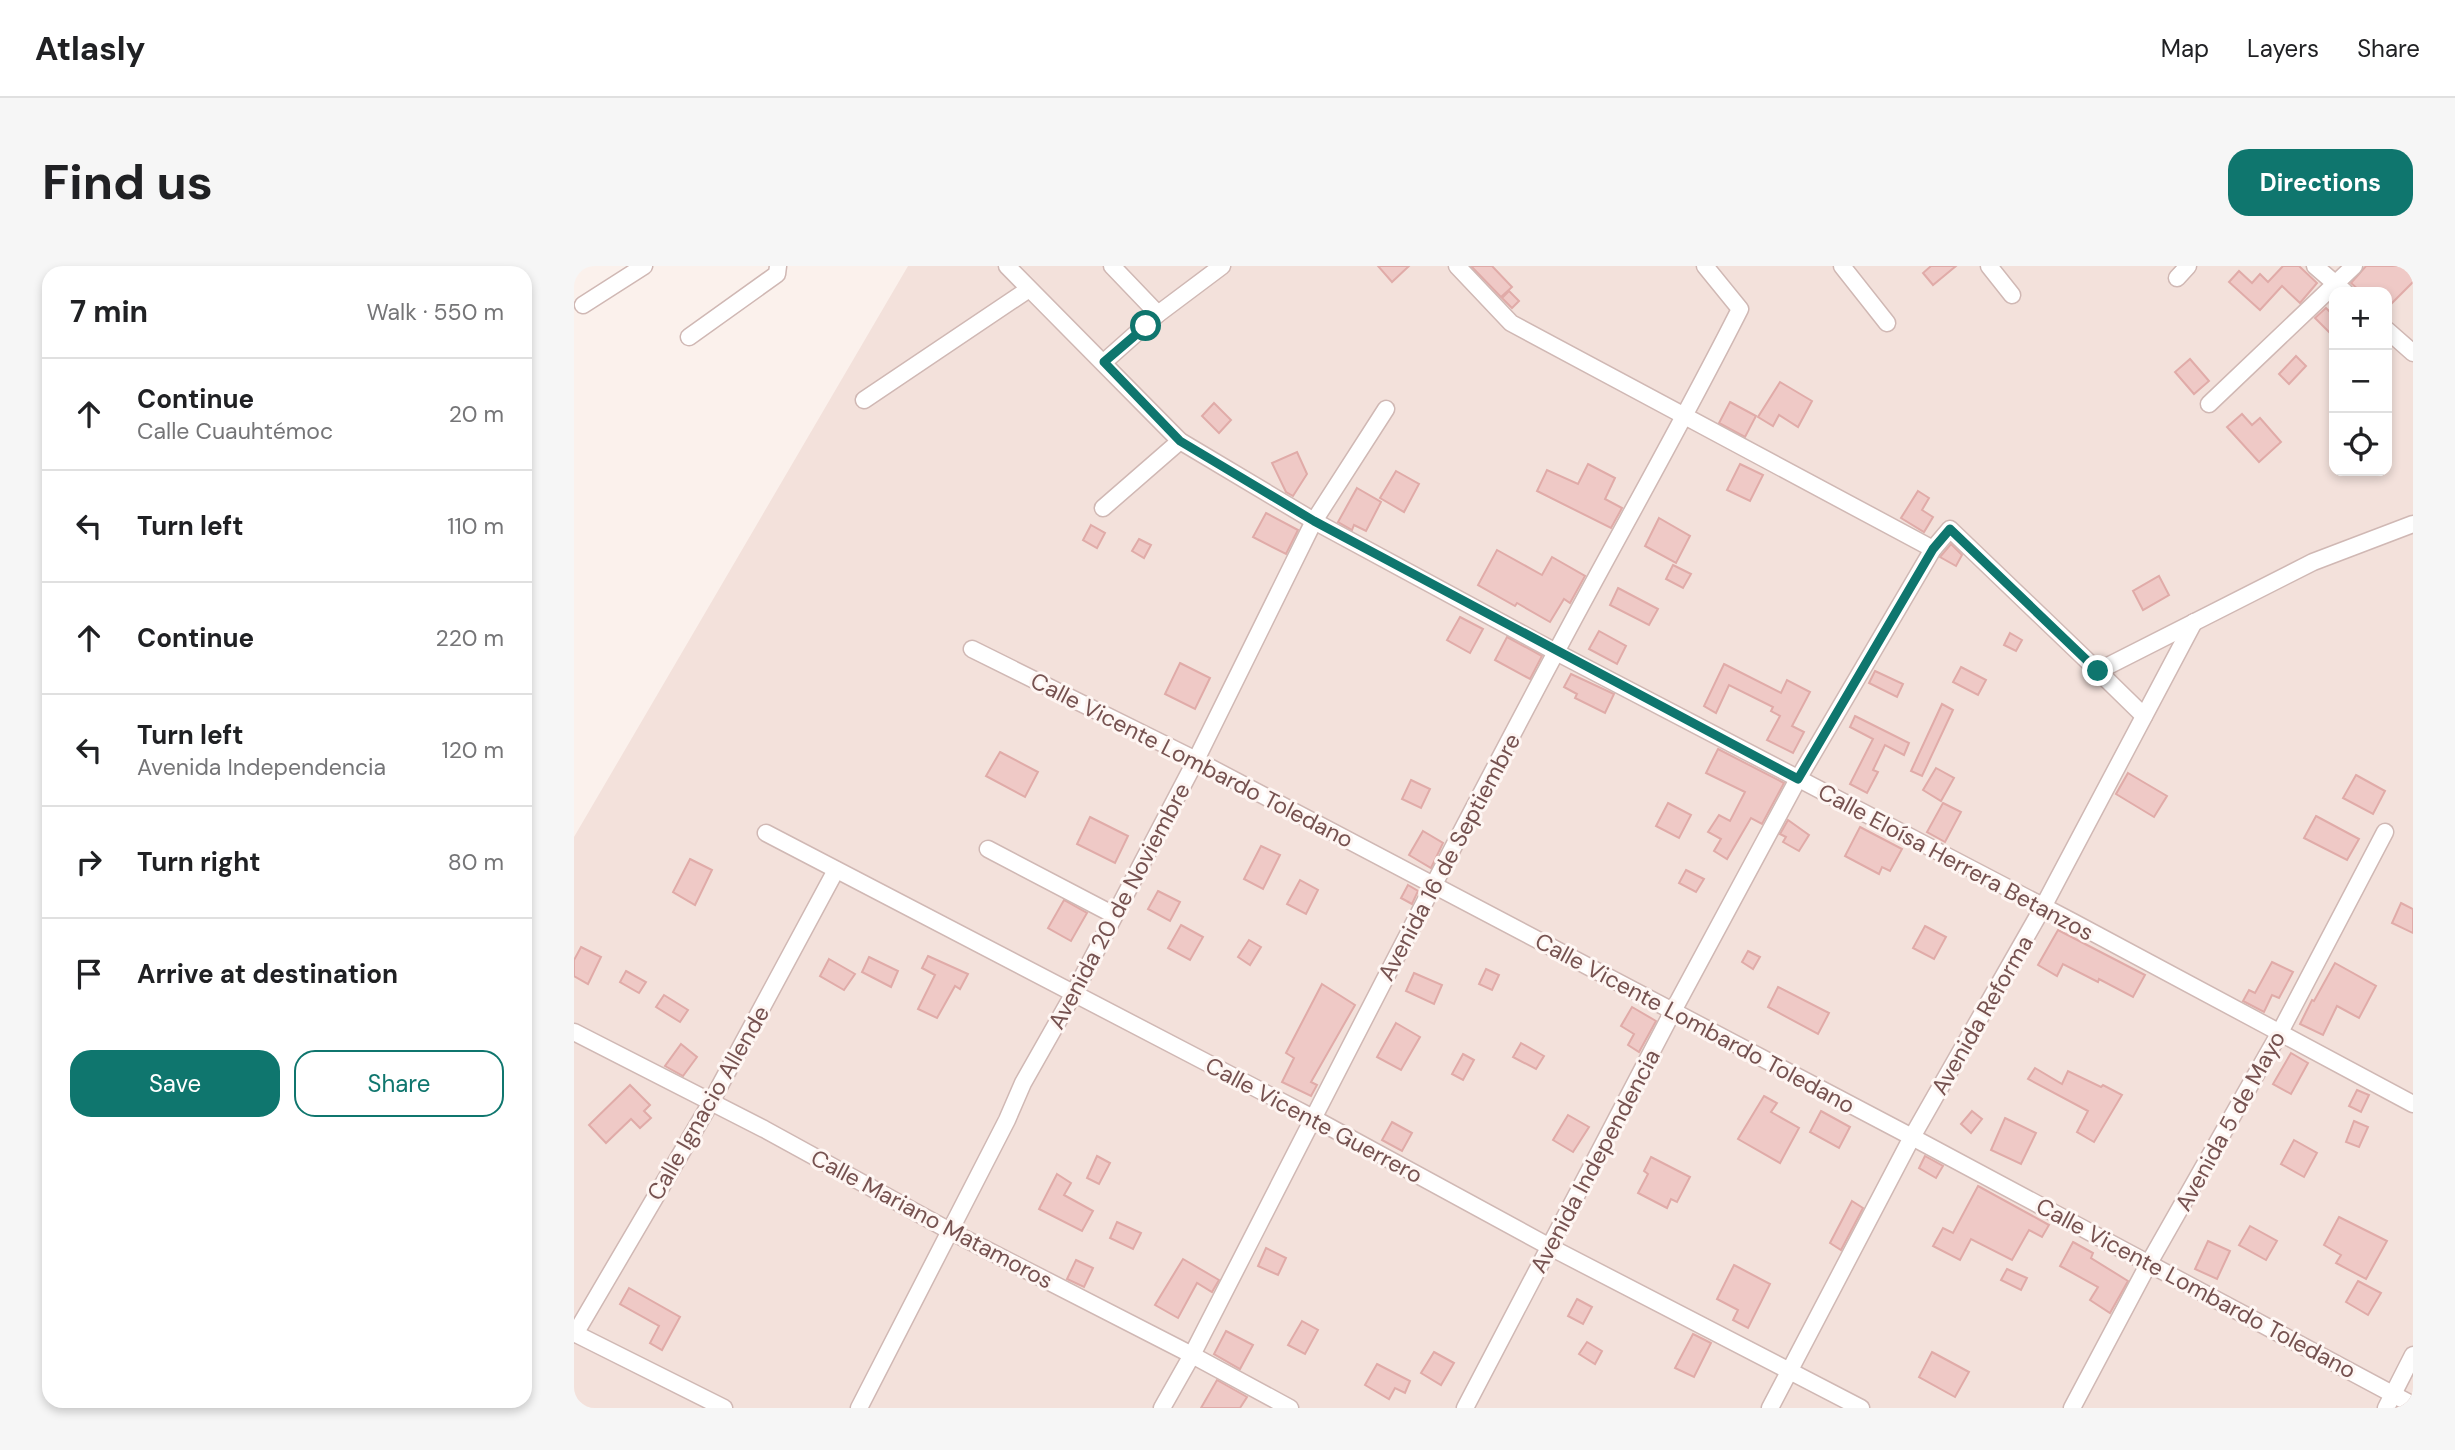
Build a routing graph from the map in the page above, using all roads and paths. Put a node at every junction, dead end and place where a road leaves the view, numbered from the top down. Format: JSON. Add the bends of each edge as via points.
{"nodes":[{"id":1,"x":644,"y":266,"type":"edge"},
{"id":2,"x":778,"y":266,"type":"edge"},
{"id":3,"x":1007,"y":266,"type":"edge"},
{"id":4,"x":1112,"y":266,"type":"edge"},
{"id":5,"x":1222,"y":266,"type":"edge"},
{"id":6,"x":1457,"y":266,"type":"edge"},
{"id":7,"x":1705,"y":266,"type":"edge"},
{"id":8,"x":1842,"y":266,"type":"edge"},
{"id":9,"x":1989,"y":266,"type":"edge"},
{"id":10,"x":2315,"y":266,"type":"edge"},
{"id":11,"x":2354,"y":266,"type":"edge"},
{"id":12,"x":2339,"y":287,"type":"edge"},
{"id":13,"x":2341,"y":287,"type":"edge"},
{"id":14,"x":1028,"y":289,"type":"junction"},
{"id":15,"x":2012,"y":295,"type":"dead end"},
{"id":16,"x":2329,"y":298,"type":"edge"},
{"id":17,"x":583,"y":305,"type":"dead end"},
{"id":18,"x":1158,"y":314,"type":"junction"},
{"id":19,"x":1887,"y":323,"type":"dead end"},
{"id":20,"x":2392,"y":334,"type":"edge"},
{"id":21,"x":689,"y":337,"type":"dead end"},
{"id":22,"x":2413,"y":353,"type":"edge"},
{"id":23,"x":1104,"y":362,"type":"junction"},
{"id":24,"x":864,"y":400,"type":"dead end"},
{"id":25,"x":2209,"y":404,"type":"dead end"},
{"id":26,"x":1385,"y":409,"type":"dead end"},
{"id":27,"x":1686,"y":417,"type":"junction"},
{"id":28,"x":1180,"y":441,"type":"junction"},
{"id":29,"x":1103,"y":508,"type":"dead end"},
{"id":30,"x":1314,"y":521,"type":"junction"},
{"id":31,"x":2413,"y":524,"type":"edge"},
{"id":32,"x":1933,"y":549,"type":"junction"},
{"id":33,"x":2194,"y":622,"type":"junction"},
{"id":34,"x":972,"y":649,"type":"dead end"},
{"id":35,"x":1556,"y":652,"type":"junction"},
{"id":36,"x":2098,"y":671,"type":"junction"},
{"id":37,"x":2144,"y":716,"type":"junction"},
{"id":38,"x":1196,"y":760,"type":"junction"},
{"id":39,"x":1798,"y":779,"type":"junction"},
{"id":40,"x":2385,"y":832,"type":"dead end"},
{"id":41,"x":765,"y":833,"type":"dead end"},
{"id":42,"x":988,"y":849,"type":"dead end"},
{"id":43,"x":836,"y":870,"type":"junction"},
{"id":44,"x":1433,"y":886,"type":"junction"},
{"id":45,"x":2043,"y":907,"type":"junction"},
{"id":46,"x":1114,"y":915,"type":"junction"},
{"id":47,"x":1074,"y":993,"type":"junction"},
{"id":48,"x":1673,"y":1011,"type":"junction"},
{"id":49,"x":574,"y":1032,"type":"edge"},
{"id":50,"x":2279,"y":1034,"type":"junction"},
{"id":51,"x":710,"y":1104,"type":"junction"},
{"id":52,"x":2413,"y":1104,"type":"edge"},
{"id":53,"x":1313,"y":1118,"type":"junction"},
{"id":54,"x":1912,"y":1137,"type":"junction"},
{"id":55,"x":950,"y":1231,"type":"junction"},
{"id":56,"x":1550,"y":1247,"type":"junction"},
{"id":57,"x":2149,"y":1263,"type":"junction"},
{"id":58,"x":574,"y":1334,"type":"edge"},
{"id":59,"x":1192,"y":1354,"type":"junction"},
{"id":60,"x":2413,"y":1355,"type":"edge"},
{"id":61,"x":1789,"y":1370,"type":"junction"},
{"id":62,"x":2394,"y":1393,"type":"junction"},
{"id":63,"x":2413,"y":1405,"type":"edge"},
{"id":64,"x":724,"y":1408,"type":"edge"},
{"id":65,"x":859,"y":1408,"type":"edge"},
{"id":66,"x":1162,"y":1408,"type":"edge"},
{"id":67,"x":1290,"y":1408,"type":"edge"},
{"id":68,"x":1465,"y":1408,"type":"edge"},
{"id":69,"x":1770,"y":1408,"type":"edge"},
{"id":70,"x":1861,"y":1408,"type":"edge"},
{"id":71,"x":2072,"y":1408,"type":"edge"},
{"id":72,"x":2386,"y":1408,"type":"edge"}],
"edges":[{"from":1,"to":17,"type":"street"},
{"from":2,"to":21,"type":"street","via":[[777,274]]},
{"from":3,"to":14,"type":"street","name":"Calle Eloísa Herrera Betanzos"},
{"from":4,"to":18,"type":"street"},
{"from":5,"to":18,"type":"street"},
{"from":6,"to":27,"type":"street","via":[[1511,323]]},
{"from":7,"to":27,"type":"street","name":"Avenida 16 de Septiembre","via":[[1740,309]]},
{"from":8,"to":19,"type":"street"},
{"from":9,"to":15,"type":"street"},
{"from":10,"to":12,"type":"street"},
{"from":11,"to":13,"type":"street"},
{"from":14,"to":23,"type":"street","name":"Calle Eloísa Herrera Betanzos"},
{"from":14,"to":24,"type":"street"},
{"from":16,"to":25,"type":"street"},
{"from":18,"to":23,"type":"street"},
{"from":20,"to":22,"type":"street"},
{"from":23,"to":28,"type":"street","name":"Calle Eloísa Herrera Betanzos"},
{"from":26,"to":30,"type":"street","name":"Avenida 20 de Noviembre"},
{"from":27,"to":32,"type":"street"},
{"from":27,"to":35,"type":"street","name":"Avenida 16 de Septiembre"},
{"from":28,"to":29,"type":"street"},
{"from":28,"to":30,"type":"street","name":"Calle Eloísa Herrera Betanzos"},
{"from":30,"to":35,"type":"street","name":"Calle Eloísa Herrera Betanzos"},
{"from":30,"to":38,"type":"street","name":"Avenida 20 de Noviembre"},
{"from":31,"to":33,"type":"street","via":[[2313,562]]},
{"from":32,"to":36,"type":"street","via":[[1950,529]]},
{"from":32,"to":39,"type":"street","name":"Avenida Independencia"},
{"from":33,"to":36,"type":"street"},
{"from":33,"to":37,"type":"street","name":"Avenida Reforma"},
{"from":34,"to":38,"type":"street","name":"Calle Vicente Lombardo Toledano"},
{"from":35,"to":39,"type":"street","name":"Calle Eloísa Herrera Betanzos"},
{"from":35,"to":44,"type":"street","name":"Avenida 16 de Septiembre"},
{"from":36,"to":37,"type":"street"},
{"from":37,"to":45,"type":"street","name":"Avenida Reforma"},
{"from":38,"to":44,"type":"street","name":"Calle Vicente Lombardo Toledano"},
{"from":38,"to":46,"type":"street","name":"Avenida 20 de Noviembre"},
{"from":39,"to":45,"type":"street","name":"Calle Eloísa Herrera Betanzos"},
{"from":39,"to":48,"type":"street","name":"Avenida Independencia"},
{"from":40,"to":50,"type":"street","name":"Avenida 5 de Mayo"},
{"from":41,"to":43,"type":"street","name":"Calle Vicente Guerrero"},
{"from":42,"to":46,"type":"street"},
{"from":43,"to":47,"type":"street","name":"Calle Vicente Guerrero"},
{"from":43,"to":51,"type":"street","name":"Calle Ignacio Allende"},
{"from":44,"to":48,"type":"street","name":"Calle Vicente Lombardo Toledano"},
{"from":44,"to":53,"type":"street","name":"Avenida 16 de Septiembre"},
{"from":45,"to":50,"type":"street","name":"Calle Eloísa Herrera Betanzos"},
{"from":45,"to":54,"type":"street","name":"Avenida Reforma"},
{"from":46,"to":47,"type":"street","name":"Avenida 20 de Noviembre"},
{"from":47,"to":53,"type":"street","name":"Calle Vicente Guerrero"},
{"from":47,"to":55,"type":"street","name":"Avenida 20 de Noviembre","via":[[1023,1083]]},
{"from":48,"to":54,"type":"street","name":"Calle Vicente Lombardo Toledano"},
{"from":48,"to":56,"type":"street","name":"Avenida Independencia"},
{"from":49,"to":51,"type":"street","name":"Calle Mariano Matamoros"},
{"from":50,"to":52,"type":"street","name":"Calle Eloísa Herrera Betanzos"},
{"from":50,"to":57,"type":"street","name":"Avenida 5 de Mayo"},
{"from":51,"to":55,"type":"street","name":"Calle Mariano Matamoros"},
{"from":51,"to":58,"type":"street","name":"Calle Ignacio Allende"},
{"from":53,"to":56,"type":"street","name":"Calle Vicente Guerrero"},
{"from":53,"to":59,"type":"street","name":"Avenida 16 de Septiembre"},
{"from":54,"to":57,"type":"street","name":"Calle Vicente Lombardo Toledano"},
{"from":54,"to":61,"type":"street","name":"Avenida Reforma"},
{"from":55,"to":59,"type":"street","name":"Calle Mariano Matamoros"},
{"from":55,"to":65,"type":"street","name":"Avenida 20 de Noviembre"},
{"from":56,"to":61,"type":"street","name":"Calle Vicente Guerrero"},
{"from":56,"to":68,"type":"street","name":"Avenida Independencia"},
{"from":57,"to":62,"type":"street","name":"Calle Vicente Lombardo Toledano"},
{"from":57,"to":71,"type":"street","name":"Avenida 5 de Mayo"},
{"from":58,"to":64,"type":"street"},
{"from":59,"to":66,"type":"street","name":"Avenida 16 de Septiembre"},
{"from":59,"to":67,"type":"street","name":"Calle Mariano Matamoros"},
{"from":60,"to":62,"type":"street"},
{"from":61,"to":69,"type":"street","name":"Avenida Reforma"},
{"from":61,"to":70,"type":"street","name":"Calle Vicente Guerrero"},
{"from":62,"to":63,"type":"street","name":"Calle Vicente Lombardo Toledano"},
{"from":62,"to":72,"type":"street"}]}
